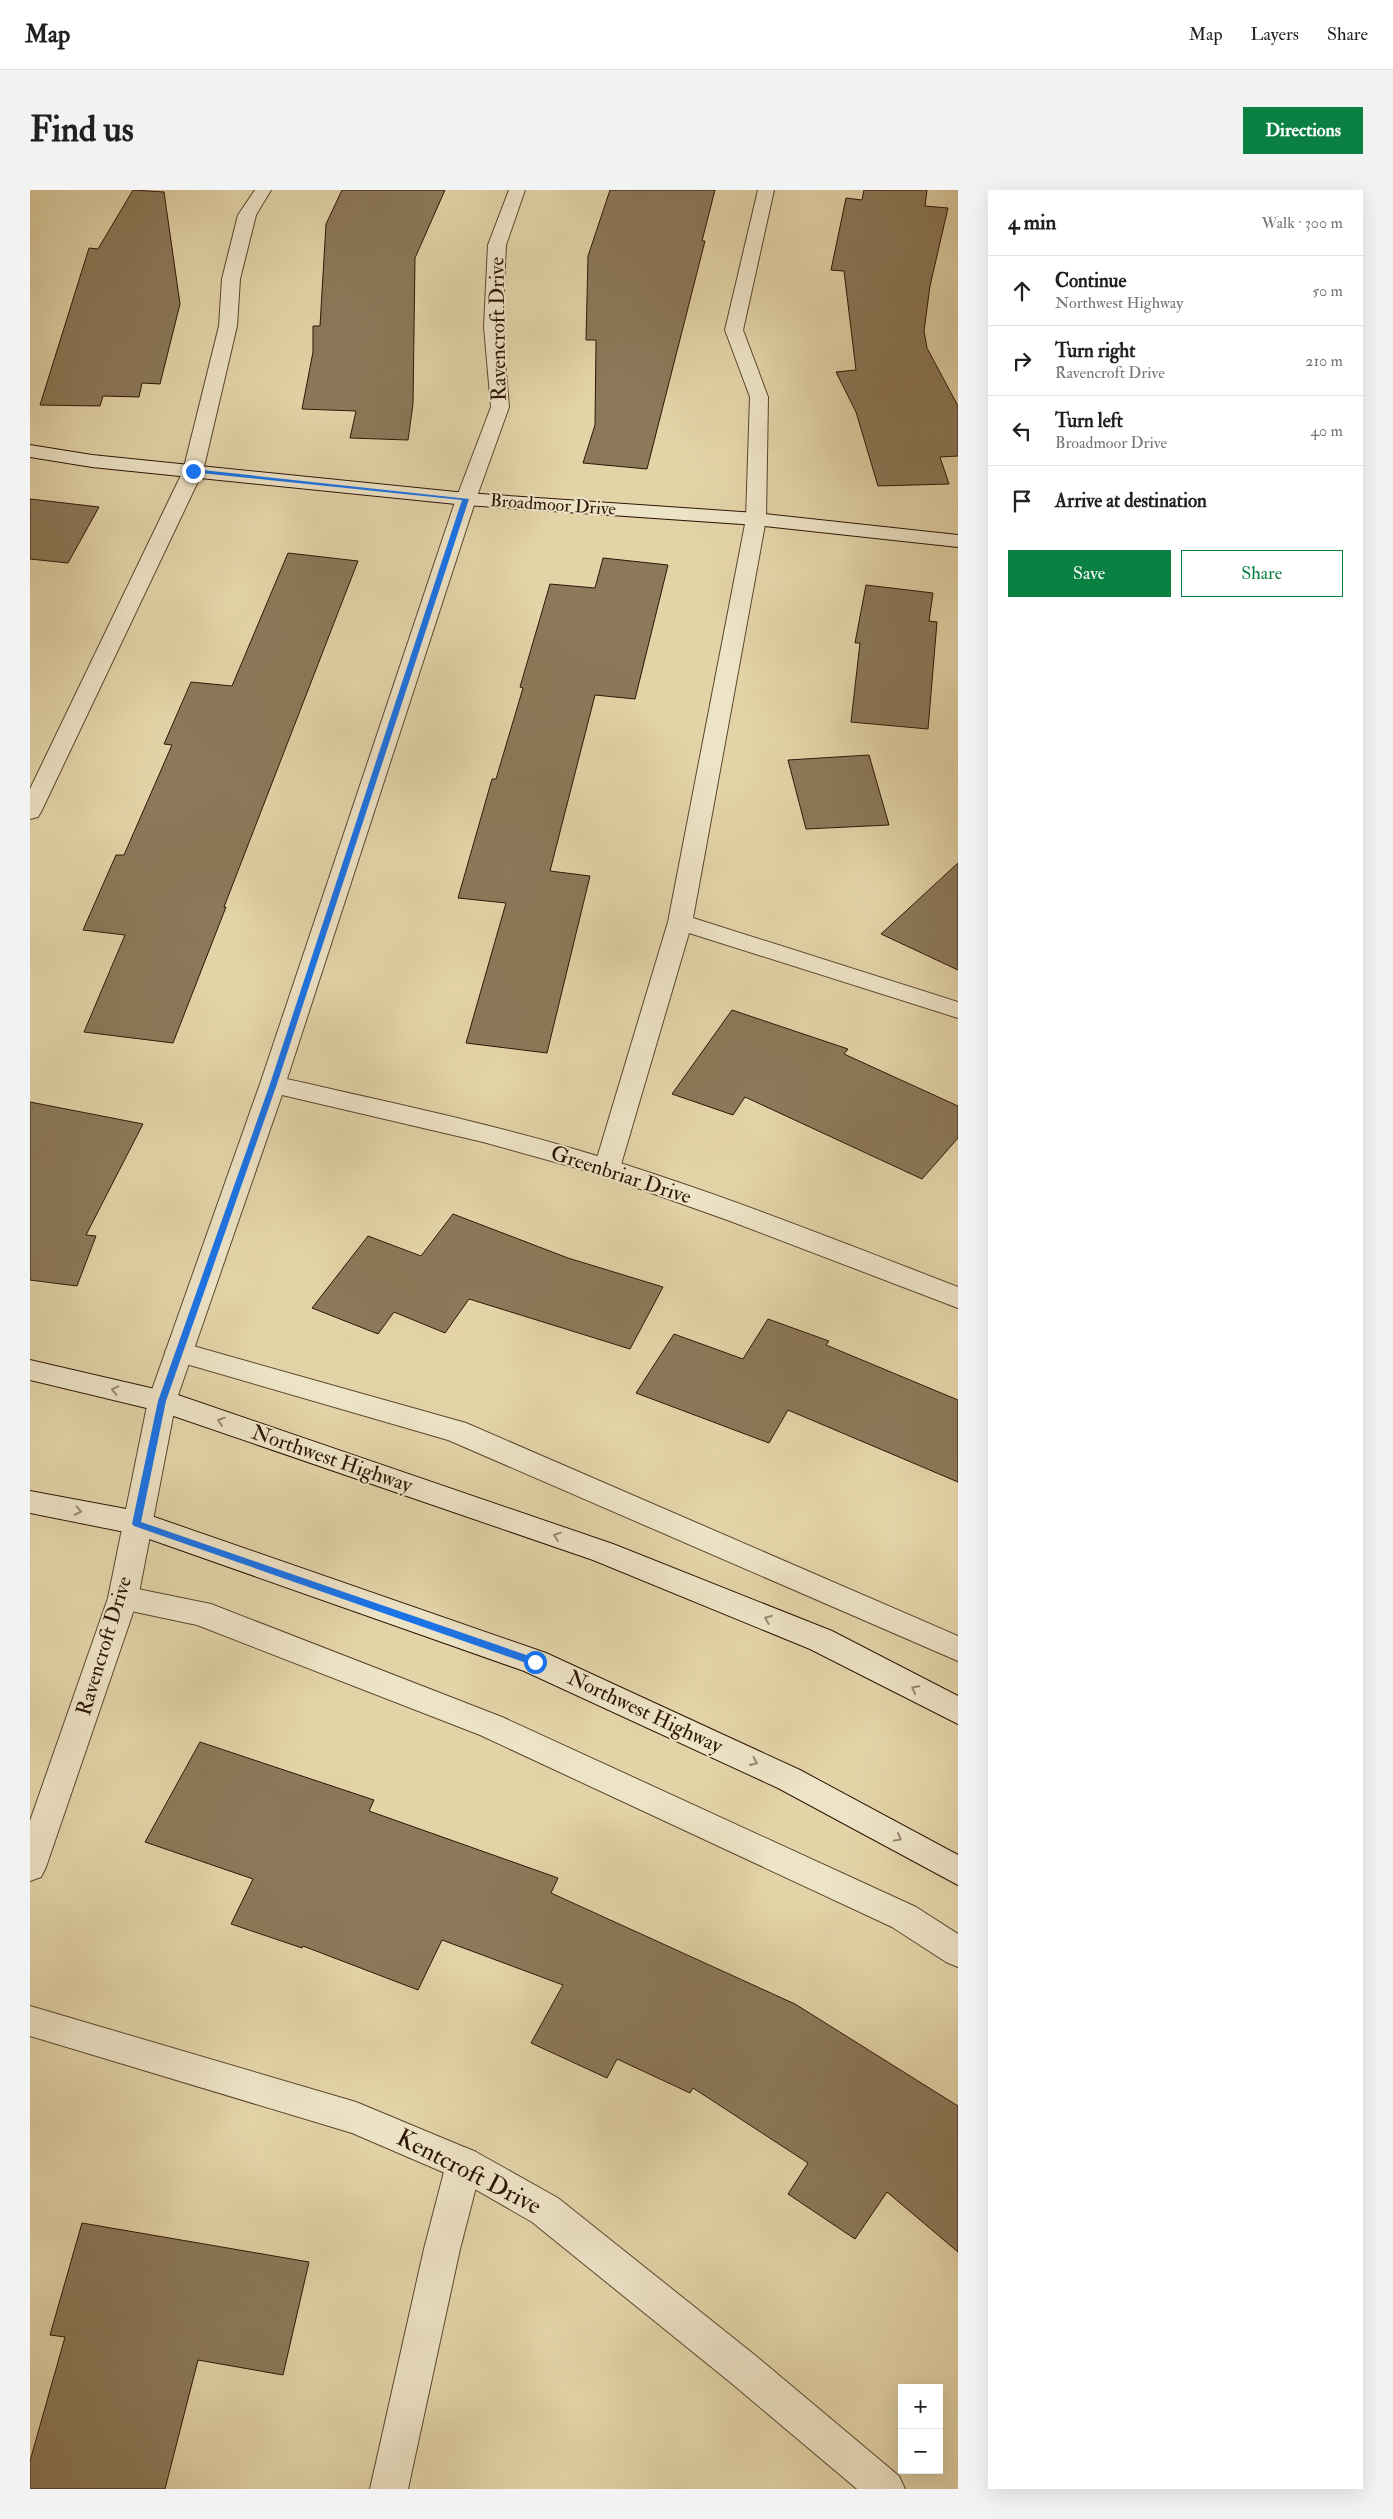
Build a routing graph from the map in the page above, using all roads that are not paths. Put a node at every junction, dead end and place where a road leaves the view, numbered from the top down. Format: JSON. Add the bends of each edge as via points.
{"nodes":[{"id":1,"x":263,"y":190,"type":"edge"},
{"id":2,"x":517,"y":190,"type":"edge"},
{"id":3,"x":766,"y":190,"type":"edge"},
{"id":4,"x":30,"y":451,"type":"edge"},
{"id":5,"x":193,"y":471,"type":"junction"},
{"id":6,"x":466,"y":499,"type":"junction"},
{"id":7,"x":756,"y":520,"type":"junction"},
{"id":8,"x":958,"y":540,"type":"edge"},
{"id":9,"x":30,"y":812,"type":"edge"},
{"id":10,"x":680,"y":922,"type":"junction"},
{"id":11,"x":958,"y":1010,"type":"edge"},
{"id":12,"x":273,"y":1084,"type":"junction"},
{"id":13,"x":607,"y":1168,"type":"junction"},
{"id":14,"x":958,"y":1298,"type":"edge"},
{"id":15,"x":179,"y":1352,"type":"junction"},
{"id":16,"x":30,"y":1370,"type":"edge"},
{"id":17,"x":162,"y":1401,"type":"junction"},
{"id":18,"x":30,"y":1502,"type":"edge"},
{"id":19,"x":137,"y":1524,"type":"junction"},
{"id":20,"x":123,"y":1598,"type":"junction"},
{"id":21,"x":958,"y":1650,"type":"edge"},
{"id":22,"x":958,"y":1711,"type":"edge"},
{"id":23,"x":30,"y":1867,"type":"edge"},
{"id":24,"x":958,"y":1871,"type":"edge"},
{"id":25,"x":958,"y":1952,"type":"edge"},
{"id":26,"x":30,"y":2021,"type":"edge"},
{"id":27,"x":464,"y":2164,"type":"junction"},
{"id":28,"x":389,"y":2489,"type":"edge"},
{"id":29,"x":886,"y":2489,"type":"edge"}],
"edges":[{"from":1,"to":5,"type":"street","via":[[247,215],[231,279],[228,326]]},
{"from":2,"to":6,"type":"street","name":"Ravencroft Drive","via":[[497,245],[494,327],[500,408]]},
{"from":3,"to":7,"type":"street","via":[[734,330],[759,397]]},
{"from":4,"to":5,"type":"street","name":"Broadmoor Drive"},
{"from":5,"to":6,"type":"street","name":"Broadmoor Drive"},
{"from":5,"to":9,"type":"street"},
{"from":6,"to":7,"type":"street","name":"Broadmoor Drive"},
{"from":6,"to":12,"type":"street","name":"Ravencroft Drive"},
{"from":7,"to":8,"type":"street","name":"Broadmoor Drive"},
{"from":7,"to":10,"type":"street"},
{"from":10,"to":11,"type":"street"},
{"from":10,"to":13,"type":"street"},
{"from":12,"to":13,"type":"street","name":"Greenbriar Drive","via":[[503,1138]]},
{"from":12,"to":15,"type":"street","name":"Ravencroft Drive"},
{"from":13,"to":14,"type":"street","name":"Greenbriar Drive","via":[[809,1239]]},
{"from":15,"to":17,"type":"street","name":"Ravencroft Drive"},
{"from":15,"to":21,"type":"street","via":[[456,1432]]},
{"from":17,"to":16,"type":"street","name":"Northwest Highway","one_way":true},
{"from":17,"to":19,"type":"street","name":"Ravencroft Drive"},
{"from":22,"to":17,"type":"street","name":"Northwest Highway","one_way":true,"via":[[821,1640],[603,1552]]},
{"from":18,"to":19,"type":"street","name":"Northwest Highway","one_way":true},
{"from":19,"to":20,"type":"street","name":"Ravencroft Drive"},
{"from":19,"to":24,"type":"street","name":"Northwest Highway","one_way":true,"via":[[535,1662],[789,1778]]},
{"from":20,"to":23,"type":"street","name":"Ravencroft Drive"},
{"from":20,"to":25,"type":"street","via":[[200,1613],[491,1726],[904,1917]]},
{"from":26,"to":27,"type":"street","name":"Kentcroft Drive","via":[[356,2118]]},
{"from":27,"to":28,"type":"street"},
{"from":27,"to":29,"type":"street","name":"Kentcroft Drive","via":[[545,2210]]}]}
